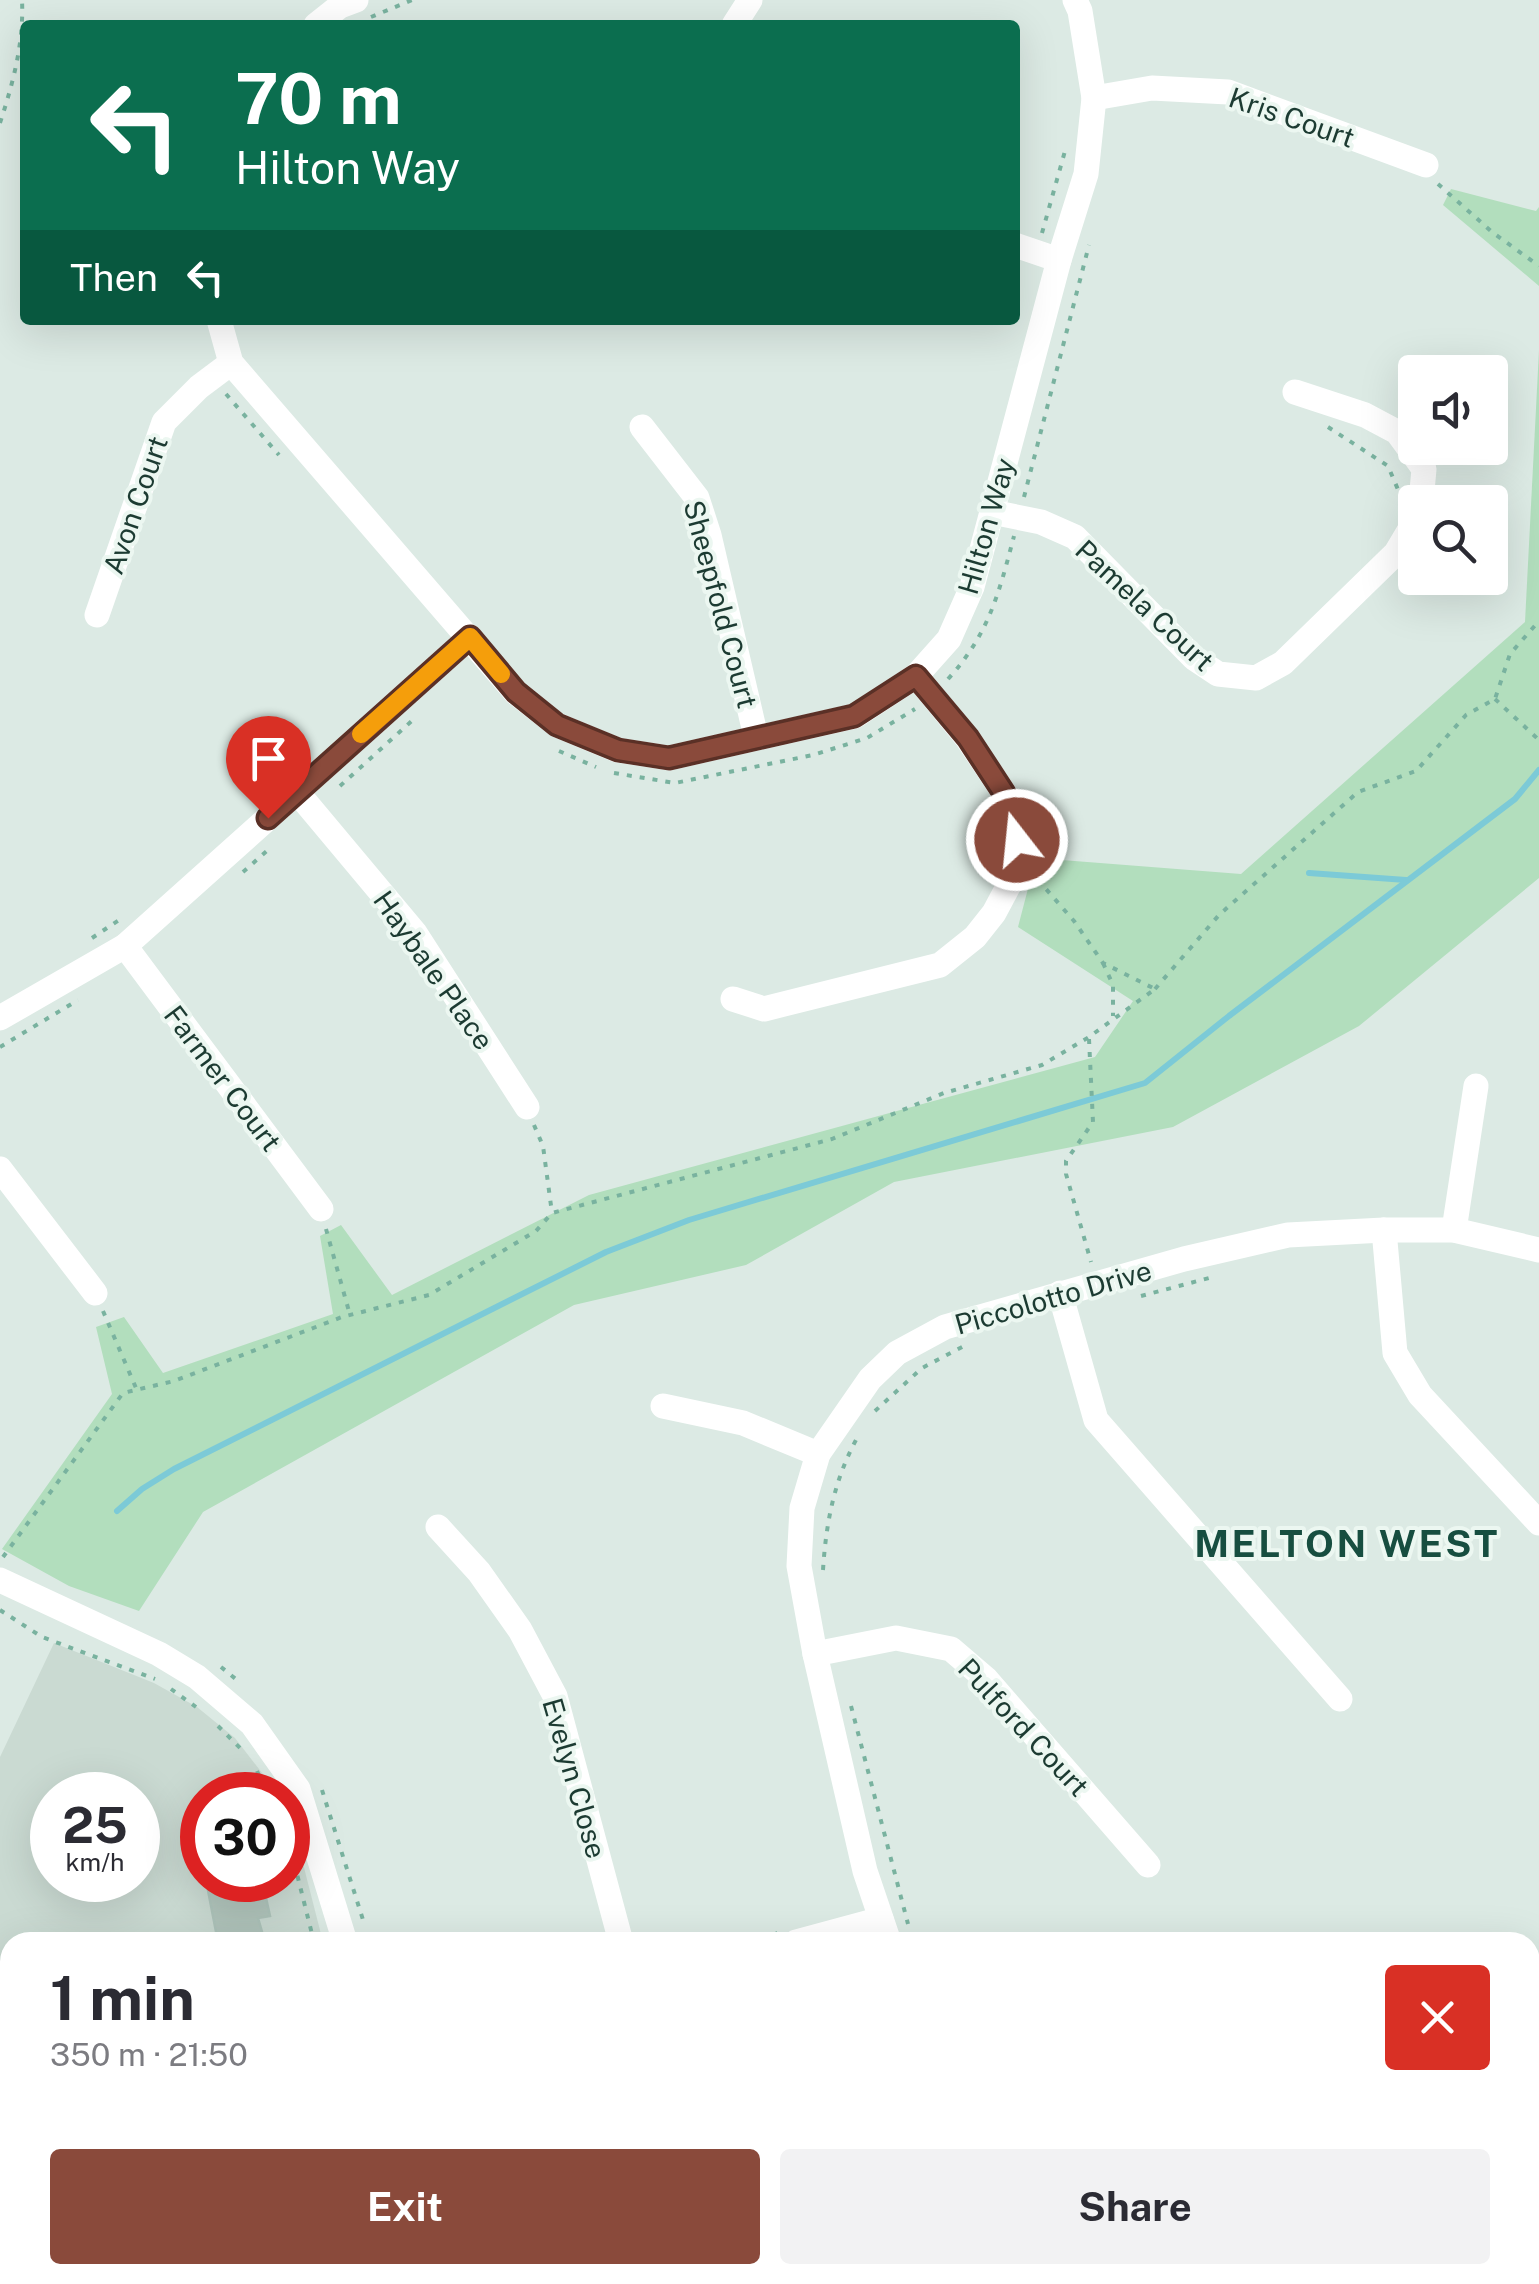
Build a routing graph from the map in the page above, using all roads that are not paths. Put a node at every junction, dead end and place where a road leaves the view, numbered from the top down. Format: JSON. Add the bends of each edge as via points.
{"nodes":[{"id":1,"x":1075,"y":0,"type":"edge"},
{"id":2,"x":362,"y":9,"type":"edge"},
{"id":3,"x":322,"y":20,"type":"edge"},
{"id":4,"x":1094,"y":98,"type":"junction"},
{"id":5,"x":1426,"y":165,"type":"road end"},
{"id":6,"x":1037,"y":252,"type":"edge"},
{"id":7,"x":219,"y":325,"type":"edge"},
{"id":8,"x":223,"y":369,"type":"junction"},
{"id":9,"x":1295,"y":392,"type":"dead end"},
{"id":10,"x":642,"y":427,"type":"dead end"},
{"id":11,"x":1419,"y":485,"type":"edge"},
{"id":12,"x":992,"y":512,"type":"junction"},
{"id":13,"x":1398,"y":548,"type":"edge"},
{"id":14,"x":96,"y":615,"type":"dead end"},
{"id":15,"x":470,"y":637,"type":"junction"},
{"id":16,"x":924,"y":685,"type":"junction"},
{"id":17,"x":756,"y":737,"type":"junction"},
{"id":18,"x":297,"y":792,"type":"junction"},
{"id":19,"x":125,"y":946,"type":"junction"},
{"id":20,"x":733,"y":999,"type":"dead end"},
{"id":21,"x":0,"y":1018,"type":"edge"},
{"id":22,"x":1476,"y":1086,"type":"dead end"},
{"id":23,"x":527,"y":1107,"type":"road end"},
{"id":24,"x":0,"y":1170,"type":"edge"},
{"id":25,"x":321,"y":1210,"type":"road end"},
{"id":26,"x":1384,"y":1230,"type":"junction"},
{"id":27,"x":1454,"y":1230,"type":"junction"},
{"id":28,"x":1539,"y":1250,"type":"edge"},
{"id":29,"x":95,"y":1292,"type":"road end"},
{"id":30,"x":1060,"y":1293,"type":"junction"},
{"id":31,"x":663,"y":1406,"type":"dead end"},
{"id":32,"x":818,"y":1454,"type":"junction"},
{"id":33,"x":1539,"y":1522,"type":"edge"},
{"id":34,"x":438,"y":1527,"type":"dead end"},
{"id":35,"x":0,"y":1580,"type":"edge"},
{"id":36,"x":814,"y":1654,"type":"junction"},
{"id":37,"x":1340,"y":1699,"type":"dead end"},
{"id":38,"x":1148,"y":1865,"type":"dead end"},
{"id":39,"x":894,"y":1931,"type":"edge"},
{"id":40,"x":342,"y":1932,"type":"edge"},
{"id":41,"x":618,"y":1932,"type":"edge"}],
"edges":[{"from":1,"to":4,"type":"street","name":"Hilton Way"},
{"from":2,"to":3,"type":"street","via":[[340,6]]},
{"from":4,"to":5,"type":"street","name":"Kris Court","via":[[1152,88],[1228,92]]},
{"from":4,"to":6,"type":"street","name":"Hilton Way","via":[[1086,174]]},
{"from":6,"to":12,"type":"street","name":"Hilton Way"},
{"from":7,"to":8,"type":"street","name":"Hilton Way"},
{"from":8,"to":14,"type":"street","name":"Avon Court","via":[[164,422]]},
{"from":8,"to":15,"type":"street","name":"Hilton Way"},
{"from":9,"to":11,"type":"street","via":[[1397,432],[1424,469]]},
{"from":10,"to":17,"type":"street","name":"Sheepfold Court","via":[[697,498]]},
{"from":12,"to":13,"type":"street","name":"Pamela Court","via":[[1026,511],[1074,537],[1194,658],[1218,674],[1256,678],[1283,663]]},
{"from":12,"to":16,"type":"street","name":"Hilton Way","via":[[972,587]]},
{"from":15,"to":17,"type":"street","name":"Hilton Way","via":[[516,692],[557,725],[618,750],[669,758]]},
{"from":15,"to":18,"type":"street"},
{"from":16,"to":17,"type":"street","name":"Hilton Way","via":[[854,716]]},
{"from":16,"to":20,"type":"street","via":[[1004,793],[1017,840],[1010,880],[994,913],[940,965],[764,1009]]},
{"from":18,"to":19,"type":"street"},
{"from":18,"to":23,"type":"street","name":"Haybale Place","via":[[416,933]]},
{"from":19,"to":21,"type":"street"},
{"from":19,"to":25,"type":"street","name":"Farmer Court"},
{"from":22,"to":27,"type":"street"},
{"from":24,"to":29,"type":"street"},
{"from":26,"to":27,"type":"street","name":"Piccolotto Drive"},
{"from":26,"to":30,"type":"street","name":"Piccolotto Drive","via":[[1288,1235]]},
{"from":26,"to":33,"type":"street","via":[[1396,1353],[1420,1395]]},
{"from":27,"to":28,"type":"street","name":"Piccolotto Drive"},
{"from":30,"to":32,"type":"street","name":"Piccolotto Drive","via":[[945,1327],[898,1353],[870,1379]]},
{"from":30,"to":37,"type":"street","via":[[1096,1420]]},
{"from":31,"to":32,"type":"street","via":[[743,1423]]},
{"from":32,"to":36,"type":"street","name":"Piccolotto Drive","via":[[802,1508],[799,1566]]},
{"from":34,"to":41,"type":"street","name":"Evelyn Close","via":[[520,1630],[555,1696]]},
{"from":35,"to":40,"type":"street","via":[[198,1676],[252,1724],[298,1788]]},
{"from":36,"to":38,"type":"street","name":"Pulford Court","via":[[896,1638],[951,1649],[986,1679]]},
{"from":36,"to":39,"type":"street","name":"Piccolotto Drive","via":[[865,1871]]}]}
